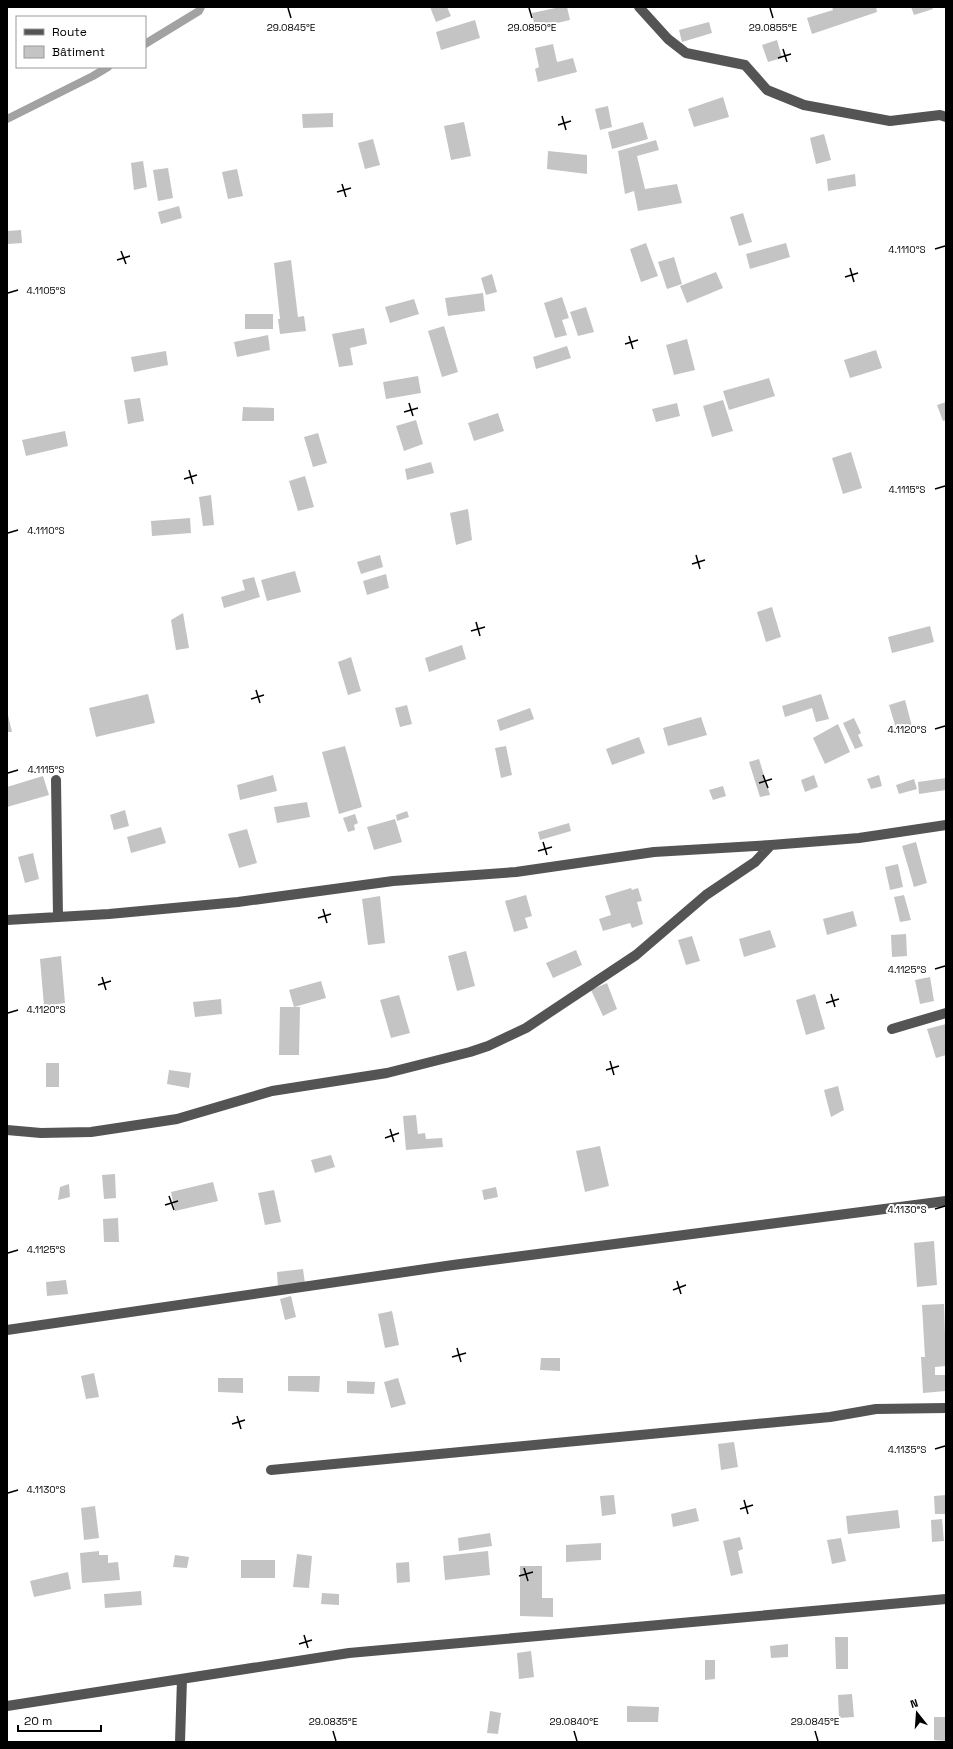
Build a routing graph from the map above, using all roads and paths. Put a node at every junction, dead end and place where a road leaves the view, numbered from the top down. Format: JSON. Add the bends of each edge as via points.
{"nodes":[{"id":1,"x":639,"y":7,"type":"edge"},
{"id":2,"x":946,"y":117,"type":"edge"},
{"id":3,"x":56,"y":780,"type":"dead end"},
{"id":4,"x":946,"y":825,"type":"edge"},
{"id":5,"x":771,"y":845,"type":"junction"},
{"id":6,"x":58,"y":917,"type":"junction"},
{"id":7,"x":7,"y":920,"type":"edge"},
{"id":8,"x":946,"y":1013,"type":"edge"},
{"id":9,"x":892,"y":1029,"type":"dead end"},
{"id":10,"x":7,"y":1130,"type":"edge"},
{"id":11,"x":946,"y":1201,"type":"edge"},
{"id":12,"x":7,"y":1330,"type":"edge"},
{"id":13,"x":946,"y":1408,"type":"edge"},
{"id":14,"x":271,"y":1470,"type":"dead end"},
{"id":15,"x":946,"y":1599,"type":"edge"},
{"id":16,"x":182,"y":1679,"type":"junction"},
{"id":17,"x":7,"y":1706,"type":"edge"},
{"id":18,"x":180,"y":1742,"type":"edge"}],
"edges":[{"from":1,"to":2,"type":"street","via":[[668,39],[686,53],[745,65],[767,90],[804,105],[890,121],[940,115]]},
{"from":3,"to":6,"type":"street"},
{"from":4,"to":5,"type":"street","via":[[859,838]]},
{"from":5,"to":6,"type":"street","via":[[654,852],[516,872],[393,881],[230,902]]},
{"from":5,"to":10,"type":"street","via":[[755,862],[706,895],[636,955],[526,1028],[488,1046],[387,1073],[272,1091],[177,1120],[91,1132],[41,1133]]},
{"from":6,"to":7,"type":"street"},
{"from":8,"to":9,"type":"street"},
{"from":11,"to":12,"type":"street","via":[[453,1265]]},
{"from":13,"to":14,"type":"street","via":[[876,1409],[830,1417]]},
{"from":15,"to":16,"type":"street","via":[[349,1653]]},
{"from":16,"to":17,"type":"street"},
{"from":16,"to":18,"type":"street"}]}
